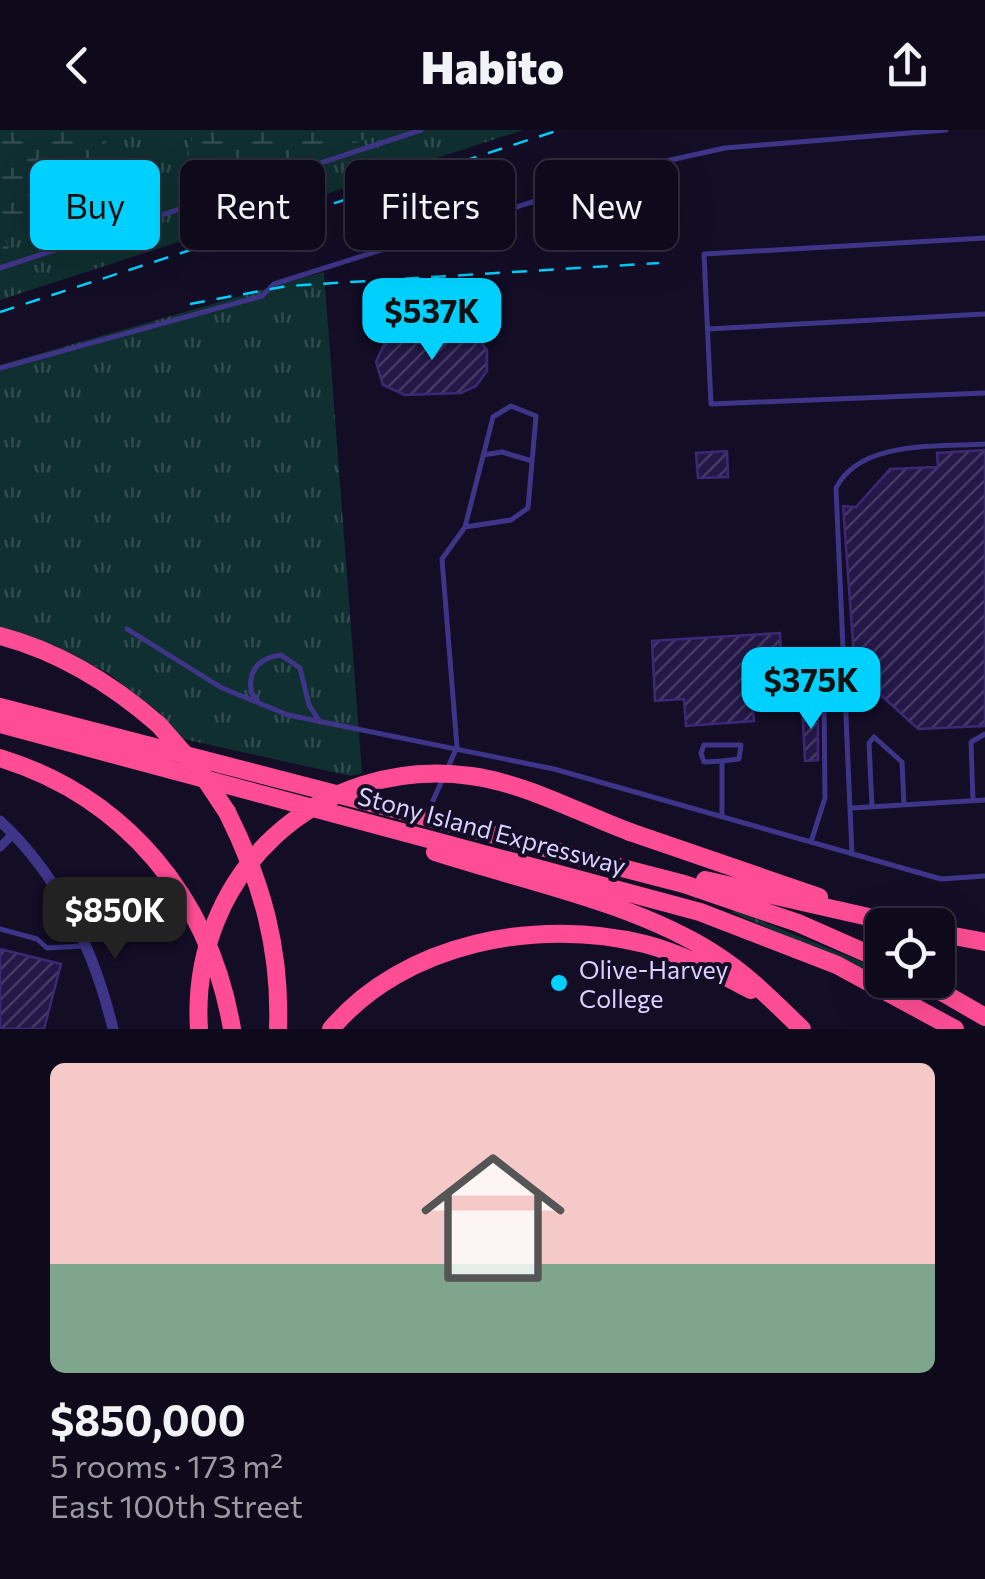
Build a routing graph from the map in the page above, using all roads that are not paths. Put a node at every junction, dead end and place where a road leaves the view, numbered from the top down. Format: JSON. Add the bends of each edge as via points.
{"nodes":[{"id":1,"x":420,"y":130,"type":"edge"},
{"id":2,"x":946,"y":130,"type":"edge"},
{"id":3,"x":985,"y":238,"type":"edge"},
{"id":4,"x":0,"y":268,"type":"edge"},
{"id":5,"x":985,"y":314,"type":"edge"},
{"id":6,"x":708,"y":329,"type":"junction"},
{"id":7,"x":0,"y":368,"type":"edge"},
{"id":8,"x":985,"y":393,"type":"edge"},
{"id":9,"x":985,"y":444,"type":"edge"},
{"id":10,"x":483,"y":455,"type":"junction"},
{"id":11,"x":532,"y":461,"type":"junction"},
{"id":12,"x":465,"y":527,"type":"junction"},
{"id":13,"x":127,"y":629,"type":"dead end"},
{"id":14,"x":0,"y":636,"type":"edge"},
{"id":15,"x":824,"y":702,"type":"dead end"},
{"id":16,"x":261,"y":704,"type":"junction"},
{"id":17,"x":0,"y":707,"type":"edge"},
{"id":18,"x":0,"y":724,"type":"edge"},
{"id":19,"x":322,"y":724,"type":"junction"},
{"id":20,"x":55,"y":730,"type":"junction"},
{"id":21,"x":985,"y":734,"type":"edge"},
{"id":22,"x":457,"y":747,"type":"junction"},
{"id":23,"x":0,"y":758,"type":"edge"},
{"id":24,"x":722,"y":761,"type":"junction"},
{"id":25,"x":985,"y":800,"type":"edge"},
{"id":26,"x":973,"y":801,"type":"junction"},
{"id":27,"x":904,"y":805,"type":"junction"},
{"id":28,"x":872,"y":807,"type":"junction"},
{"id":29,"x":852,"y":808,"type":"junction"},
{"id":30,"x":426,"y":817,"type":"junction"},
{"id":31,"x":722,"y":817,"type":"junction"},
{"id":32,"x":0,"y":822,"type":"edge"},
{"id":33,"x":371,"y":824,"type":"junction"},
{"id":34,"x":13,"y":834,"type":"junction"},
{"id":35,"x":812,"y":842,"type":"junction"},
{"id":36,"x":0,"y":847,"type":"edge"},
{"id":37,"x":548,"y":849,"type":"junction"},
{"id":38,"x":852,"y":854,"type":"junction"},
{"id":39,"x":985,"y":876,"type":"edge"},
{"id":40,"x":865,"y":914,"type":"edge"},
{"id":41,"x":865,"y":917,"type":"edge"},
{"id":42,"x":0,"y":929,"type":"edge"},
{"id":43,"x":955,"y":937,"type":"edge"},
{"id":44,"x":985,"y":944,"type":"edge"},
{"id":45,"x":86,"y":945,"type":"junction"},
{"id":46,"x":865,"y":953,"type":"edge"},
{"id":47,"x":952,"y":998,"type":"edge"},
{"id":48,"x":770,"y":999,"type":"junction"},
{"id":49,"x":985,"y":1017,"type":"edge"},
{"id":50,"x":114,"y":1029,"type":"edge"},
{"id":51,"x":198,"y":1029,"type":"edge"},
{"id":52,"x":232,"y":1029,"type":"edge"},
{"id":53,"x":278,"y":1029,"type":"edge"},
{"id":54,"x":331,"y":1029,"type":"edge"},
{"id":55,"x":802,"y":1029,"type":"edge"},
{"id":56,"x":955,"y":1029,"type":"edge"}],
"edges":[{"from":1,"to":4,"type":"lane"},
{"from":2,"to":7,"type":"lane","via":[[725,148],[652,164],[274,284],[262,296]]},
{"from":3,"to":6,"type":"lane","via":[[704,254]]},
{"from":5,"to":6,"type":"lane"},
{"from":6,"to":8,"type":"lane","via":[[711,404]]},
{"from":9,"to":29,"type":"lane","via":[[879,454],[845,471],[836,488]]},
{"from":10,"to":11,"type":"lane","via":[[502,452]]},
{"from":10,"to":11,"type":"lane","via":[[493,416],[510,406],[536,416]]},
{"from":10,"to":12,"type":"lane"},
{"from":11,"to":12,"type":"lane","via":[[522,515]]},
{"from":12,"to":22,"type":"lane","via":[[442,558]]},
{"from":13,"to":16,"type":"lane","via":[[222,688]]},
{"from":14,"to":53,"type":"highway","bridge":true,"via":[[66,660],[126,697],[202,773],[227,812],[267,912]]},
{"from":15,"to":35,"type":"lane","via":[[825,798]]},
{"from":16,"to":19,"type":"lane"},
{"from":16,"to":19,"type":"lane","via":[[251,692],[252,672],[260,662],[282,656],[300,668]]},
{"from":17,"to":20,"type":"highway","name":"Stony Island Expressway"},
{"from":18,"to":20,"type":"highway","name":"Stony Island Expressway"},
{"from":19,"to":22,"type":"lane"},
{"from":20,"to":30,"type":"highway","name":"Stony Island Expressway"},
{"from":20,"to":33,"type":"highway","name":"Stony Island Expressway"},
{"from":21,"to":26,"type":"lane","via":[[971,742]]},
{"from":22,"to":30,"type":"lane"},
{"from":22,"to":31,"type":"lane"},
{"from":23,"to":52,"type":"highway","via":[[83,794],[160,862],[202,932]]},
{"from":24,"to":24,"type":"lane","via":[[704,762],[704,745],[741,744],[739,759]]},
{"from":24,"to":31,"type":"lane"},
{"from":25,"to":26,"type":"lane"},
{"from":26,"to":27,"type":"lane"},
{"from":27,"to":28,"type":"lane"},
{"from":27,"to":28,"type":"lane","via":[[902,762],[874,737]]},
{"from":28,"to":29,"type":"lane"},
{"from":29,"to":38,"type":"lane"},
{"from":30,"to":37,"type":"highway","name":"Stony Island Expressway"},
{"from":31,"to":35,"type":"lane"},
{"from":32,"to":34,"type":"street"},
{"from":33,"to":48,"type":"highway","via":[[403,842],[670,930],[739,970]]},
{"from":33,"to":56,"type":"highway","name":"Stony Island Expressway","via":[[717,918],[837,965]]},
{"from":34,"to":36,"type":"street"},
{"from":34,"to":45,"type":"street","via":[[48,874]]},
{"from":35,"to":38,"type":"lane"},
{"from":37,"to":41,"type":"highway","via":[[591,852]]},
{"from":37,"to":46,"type":"highway","name":"Stony Island Expressway","via":[[730,899]]},
{"from":38,"to":39,"type":"lane","via":[[941,879]]},
{"from":40,"to":51,"type":"highway","bridge":true,"via":[[474,776],[406,773],[322,799],[254,854],[220,905],[198,983]]},
{"from":42,"to":45,"type":"lane","via":[[47,948]]},
{"from":43,"to":44,"type":"highway"},
{"from":45,"to":50,"type":"street"},
{"from":47,"to":49,"type":"highway"},
{"from":48,"to":54,"type":"highway","via":[[665,950],[595,935],[543,934],[467,947],[417,965],[373,990]]},
{"from":48,"to":55,"type":"highway"}]}
